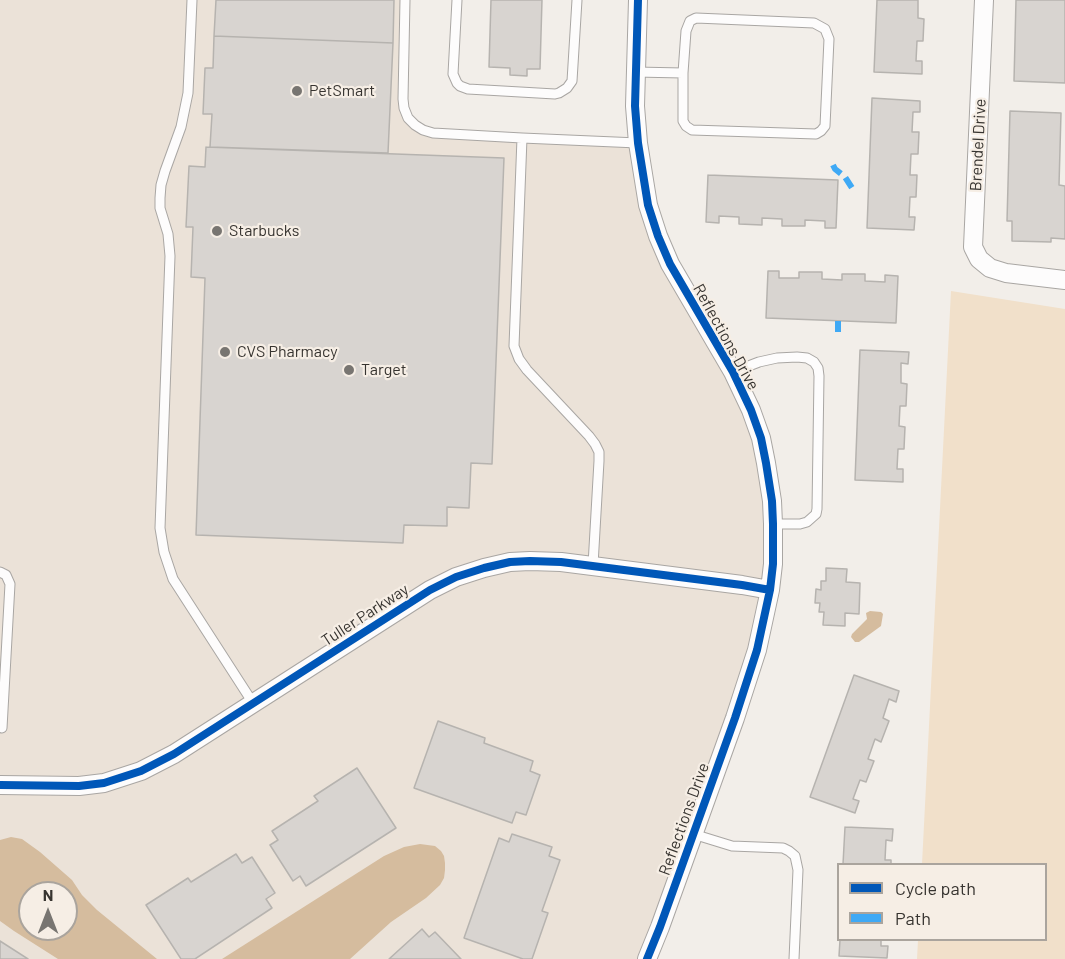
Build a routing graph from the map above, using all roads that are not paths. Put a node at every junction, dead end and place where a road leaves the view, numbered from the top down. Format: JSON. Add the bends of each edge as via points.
{"nodes":[{"id":1,"x":192,"y":0,"type":"edge"},
{"id":2,"x":405,"y":0,"type":"edge"},
{"id":3,"x":457,"y":0,"type":"edge"},
{"id":4,"x":577,"y":0,"type":"edge"},
{"id":5,"x":638,"y":0,"type":"edge"},
{"id":6,"x":984,"y":0,"type":"edge"},
{"id":7,"x":635,"y":72,"type":"junction"},
{"id":8,"x":683,"y":73,"type":"junction"},
{"id":9,"x":522,"y":138,"type":"junction"},
{"id":10,"x":638,"y":143,"type":"junction"},
{"id":11,"x":1065,"y":280,"type":"edge"},
{"id":12,"x":733,"y":372,"type":"junction"},
{"id":13,"x":773,"y":524,"type":"junction"},
{"id":14,"x":593,"y":565,"type":"junction"},
{"id":15,"x":0,"y":572,"type":"edge"},
{"id":16,"x":770,"y":590,"type":"junction"},
{"id":17,"x":253,"y":703,"type":"junction"},
{"id":18,"x":2,"y":728,"type":"dead end"},
{"id":19,"x":0,"y":785,"type":"edge"},
{"id":20,"x":693,"y":834,"type":"junction"},
{"id":21,"x":647,"y":959,"type":"edge"},
{"id":22,"x":794,"y":959,"type":"edge"}],
"edges":[{"from":1,"to":17,"type":"lane","via":[[188,93],[160,198],[170,256],[161,542],[173,579]]},
{"from":2,"to":9,"type":"lane","via":[[403,99],[408,118],[433,133]]},
{"from":3,"to":4,"type":"lane","via":[[453,74],[460,86],[555,94],[572,81]]},
{"from":5,"to":7,"type":"street","name":"Reflections Drive"},
{"from":6,"to":11,"type":"street","name":"Brendel Drive","via":[[973,247],[990,268]]},
{"from":7,"to":8,"type":"lane"},
{"from":7,"to":10,"type":"street","name":"Reflections Drive"},
{"from":8,"to":8,"type":"lane","via":[[686,31],[696,18],[820,25],[829,39],[825,126],[816,134],[692,130],[683,122]]},
{"from":9,"to":10,"type":"lane"},
{"from":9,"to":14,"type":"lane","via":[[514,346],[527,370],[589,436],[599,452]]},
{"from":10,"to":12,"type":"street","name":"Reflections Drive","via":[[648,205],[658,236],[675,274]]},
{"from":12,"to":13,"type":"street","name":"Reflections Drive","via":[[761,438]]},
{"from":12,"to":13,"type":"lane","via":[[759,362],[797,357],[807,358],[818,368],[816,514],[800,524]]},
{"from":13,"to":16,"type":"street","name":"Reflections Drive"},
{"from":14,"to":16,"type":"street","name":"Tuller Parkway"},
{"from":14,"to":17,"type":"street","name":"Tuller Parkway","via":[[510,562],[456,577],[408,603]]},
{"from":15,"to":18,"type":"lane","via":[[10,584]]},
{"from":16,"to":20,"type":"street","name":"Reflections Drive","via":[[757,650]]},
{"from":17,"to":19,"type":"street","name":"Tuller Parkway","via":[[174,754],[141,771],[104,783]]},
{"from":20,"to":21,"type":"street","name":"Reflections Drive"},
{"from":20,"to":22,"type":"lane","via":[[732,846],[783,848],[795,856],[798,870]]}]}
